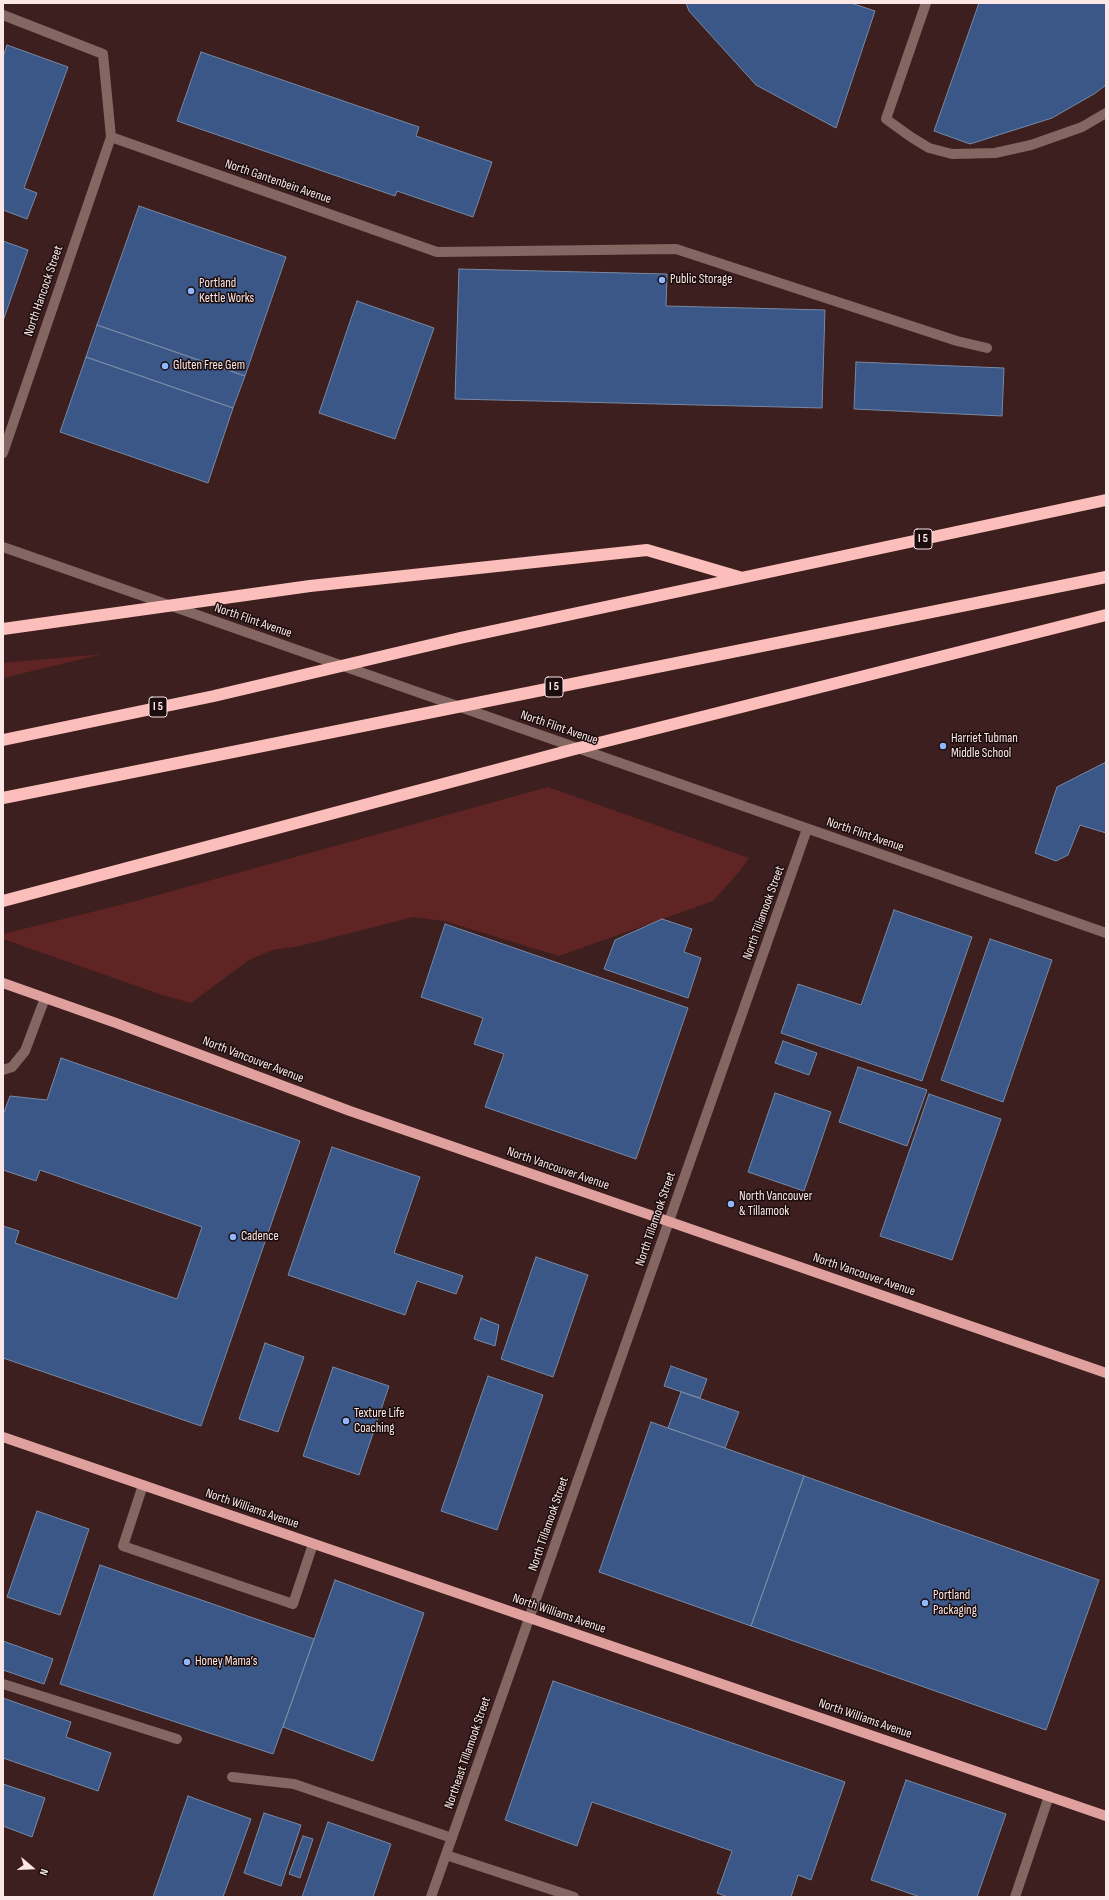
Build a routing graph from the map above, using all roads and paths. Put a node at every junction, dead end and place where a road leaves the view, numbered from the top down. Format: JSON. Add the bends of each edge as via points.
{"nodes":[{"id":1,"x":926,"y":3,"type":"edge"},
{"id":2,"x":3,"y":15,"type":"edge"},
{"id":3,"x":1106,"y":113,"type":"edge"},
{"id":4,"x":111,"y":137,"type":"junction"},
{"id":5,"x":987,"y":348,"type":"dead end"},
{"id":6,"x":3,"y":453,"type":"edge"},
{"id":7,"x":1106,"y":500,"type":"edge"},
{"id":8,"x":3,"y":547,"type":"edge"},
{"id":9,"x":740,"y":577,"type":"junction"},
{"id":10,"x":1106,"y":577,"type":"edge"},
{"id":11,"x":1106,"y":615,"type":"edge"},
{"id":12,"x":3,"y":629,"type":"edge"},
{"id":13,"x":3,"y":740,"type":"edge"},
{"id":14,"x":3,"y":798,"type":"edge"},
{"id":15,"x":807,"y":828,"type":"junction"},
{"id":16,"x":3,"y":901,"type":"edge"},
{"id":17,"x":1106,"y":933,"type":"edge"},
{"id":18,"x":3,"y":983,"type":"edge"},
{"id":19,"x":45,"y":998,"type":"junction"},
{"id":20,"x":3,"y":1070,"type":"edge"},
{"id":21,"x":669,"y":1221,"type":"junction"},
{"id":22,"x":1106,"y":1373,"type":"edge"},
{"id":23,"x":3,"y":1437,"type":"edge"},
{"id":24,"x":143,"y":1485,"type":"junction"},
{"id":25,"x":313,"y":1544,"type":"junction"},
{"id":26,"x":530,"y":1618,"type":"junction"},
{"id":27,"x":3,"y":1684,"type":"edge"},
{"id":28,"x":177,"y":1739,"type":"dead end"},
{"id":29,"x":232,"y":1777,"type":"dead end"},
{"id":30,"x":1049,"y":1796,"type":"junction"},
{"id":31,"x":1106,"y":1816,"type":"edge"},
{"id":32,"x":452,"y":1838,"type":"junction"},
{"id":33,"x":446,"y":1855,"type":"junction"},
{"id":34,"x":431,"y":1897,"type":"edge"},
{"id":35,"x":574,"y":1897,"type":"edge"},
{"id":36,"x":1015,"y":1897,"type":"edge"}],
"edges":[{"from":1,"to":3,"type":"street","via":[[886,119],[929,148],[952,154],[995,153],[1031,145],[1082,126]]},
{"from":2,"to":4,"type":"street","via":[[103,54]]},
{"from":4,"to":5,"type":"street","name":"North Gantenbein Avenue","via":[[437,252],[676,249],[957,341]]},
{"from":4,"to":6,"type":"street","name":"North Hancock Street"},
{"from":7,"to":9,"type":"highway","number":"I 5"},
{"from":8,"to":15,"type":"street","name":"North Flint Avenue"},
{"from":9,"to":12,"type":"highway","via":[[647,550],[310,586]]},
{"from":9,"to":13,"type":"highway","number":"I 5","via":[[460,638],[214,696]]},
{"from":10,"to":14,"type":"highway","number":"I 5"},
{"from":11,"to":16,"type":"highway","via":[[571,750]]},
{"from":15,"to":17,"type":"street","name":"North Flint Avenue"},
{"from":15,"to":21,"type":"street","name":"North Tillamook Street"},
{"from":18,"to":19,"type":"main road","name":"North Vancouver Avenue"},
{"from":19,"to":20,"type":"street","via":[[25,1051],[12,1067]]},
{"from":19,"to":21,"type":"main road","name":"North Vancouver Avenue","via":[[350,1111]]},
{"from":21,"to":22,"type":"main road","name":"North Vancouver Avenue"},
{"from":21,"to":26,"type":"street","name":"North Tillamook Street"},
{"from":23,"to":24,"type":"main road","name":"North Williams Avenue"},
{"from":24,"to":25,"type":"main road","name":"North Williams Avenue"},
{"from":24,"to":25,"type":"street","via":[[123,1546],[293,1604]]},
{"from":25,"to":26,"type":"main road","name":"North Williams Avenue"},
{"from":26,"to":30,"type":"main road","name":"North Williams Avenue"},
{"from":26,"to":32,"type":"street","name":"Northeast Tillamook Street"},
{"from":27,"to":28,"type":"street"},
{"from":29,"to":32,"type":"street","via":[[294,1784]]},
{"from":30,"to":31,"type":"main road","name":"North Williams Avenue"},
{"from":30,"to":36,"type":"street"},
{"from":32,"to":33,"type":"street","name":"Northeast Tillamook Street"},
{"from":33,"to":34,"type":"street","name":"Northeast Tillamook Street"},
{"from":33,"to":35,"type":"street"}]}
